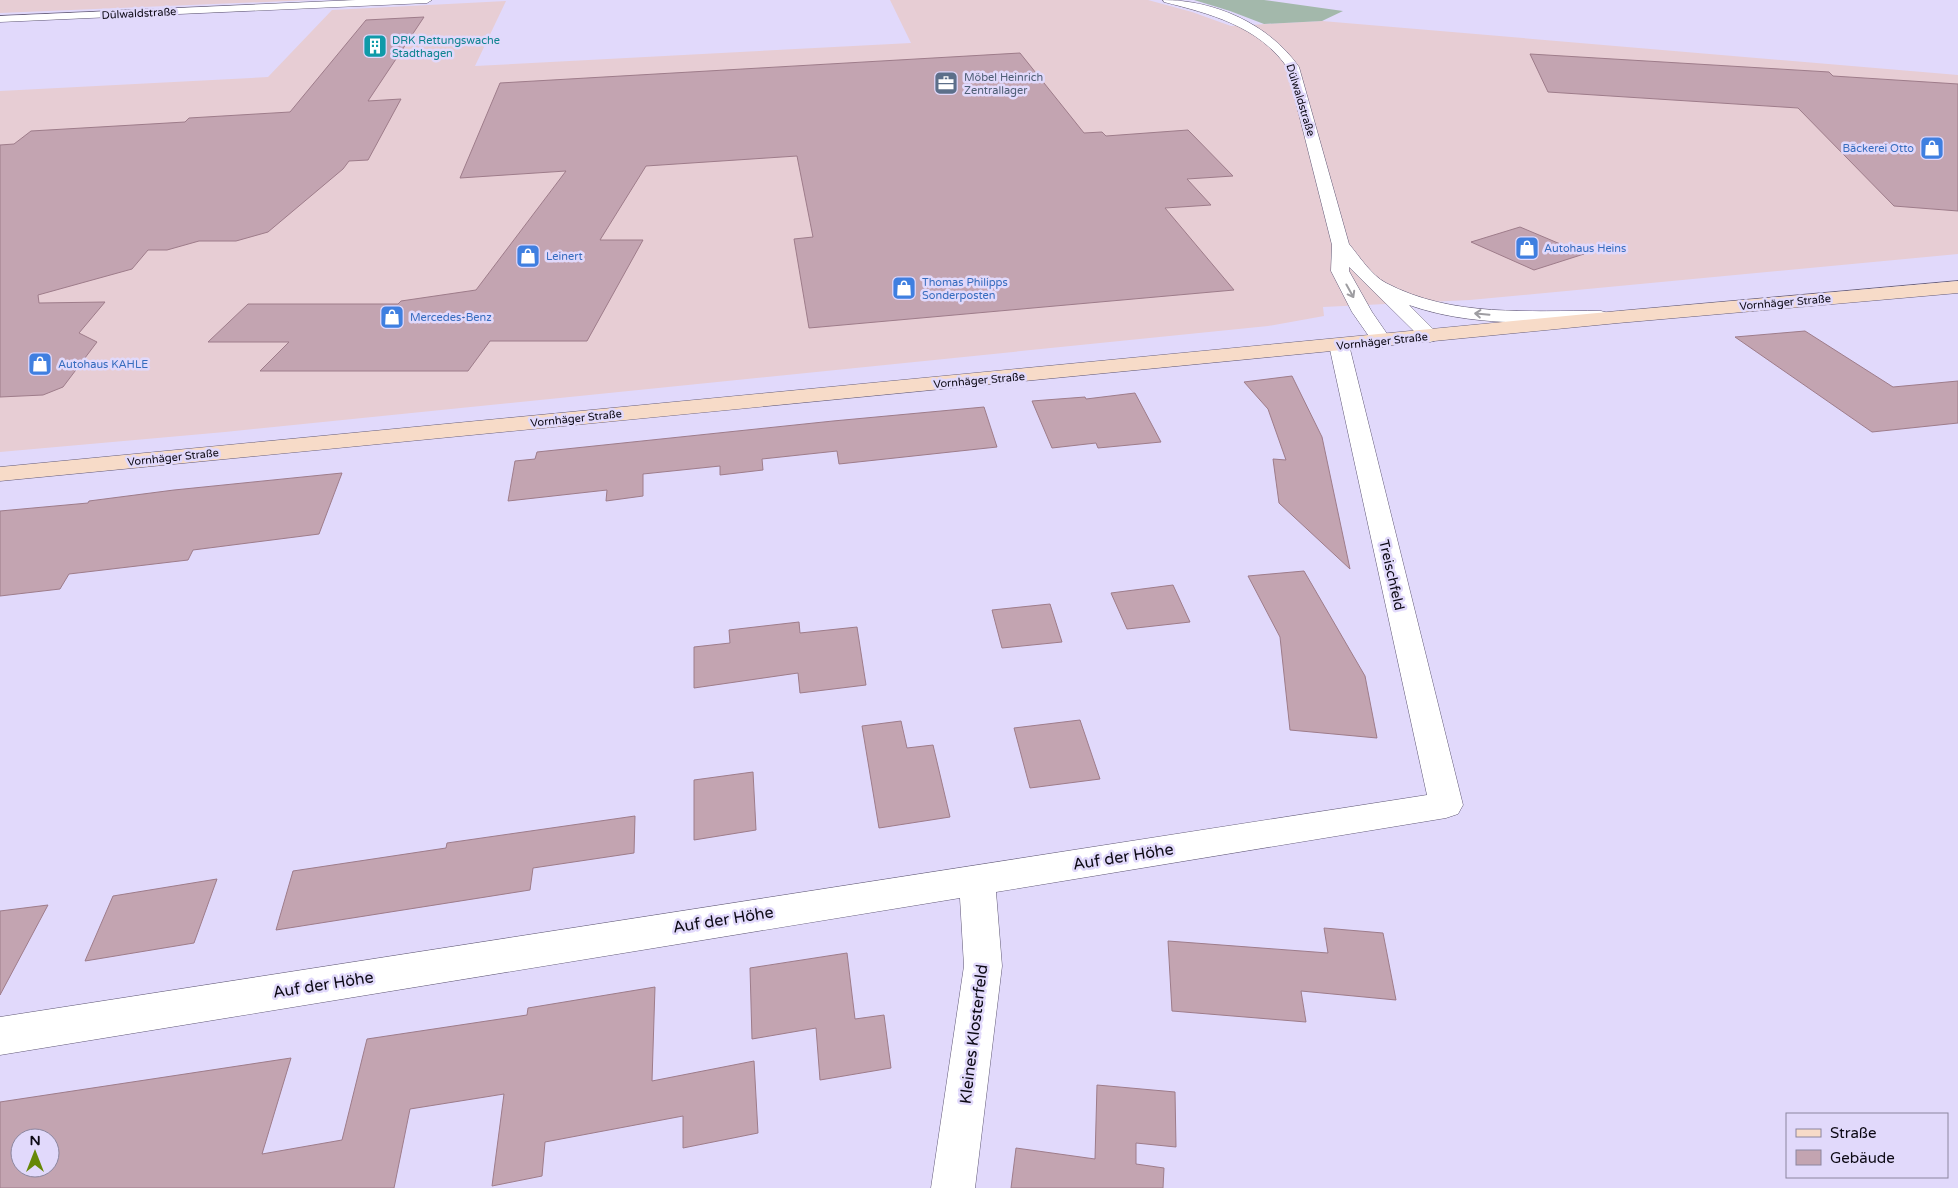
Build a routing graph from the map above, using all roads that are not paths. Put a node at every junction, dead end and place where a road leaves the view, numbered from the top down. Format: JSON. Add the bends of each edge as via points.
{"nodes":[{"id":1,"x":427,"y":0,"type":"edge"},
{"id":2,"x":1168,"y":0,"type":"edge"},
{"id":3,"x":0,"y":19,"type":"edge"},
{"id":4,"x":1341,"y":245,"type":"junction"},
{"id":5,"x":1377,"y":286,"type":"junction"},
{"id":6,"x":1958,"y":287,"type":"edge"},
{"id":7,"x":1618,"y":317,"type":"junction"},
{"id":8,"x":1430,"y":336,"type":"junction"},
{"id":9,"x":1382,"y":341,"type":"junction"},
{"id":10,"x":1339,"y":345,"type":"junction"},
{"id":11,"x":0,"y":474,"type":"edge"},
{"id":12,"x":1446,"y":805,"type":"joint"},
{"id":13,"x":977,"y":880,"type":"junction"},
{"id":14,"x":0,"y":1036,"type":"edge"},
{"id":15,"x":953,"y":1188,"type":"edge"}],
"edges":[{"from":1,"to":3,"type":"street","name":"Dülwaldstraße"},
{"from":2,"to":4,"type":"street","name":"Dülwaldstraße","via":[[1241,24],[1267,38],[1286,54],[1293,67]]},
{"from":4,"to":5,"type":"street","name":"Dülwaldstraße"},
{"from":4,"to":9,"type":"street","name":"Dülwaldstraße","one_way":true,"via":[[1340,271]]},
{"from":7,"to":5,"type":"street","one_way":true,"via":[[1456,312],[1419,303]]},
{"from":5,"to":8,"type":"street","name":"Dülwaldstraße"},
{"from":6,"to":7,"type":"main road","name":"Vornhäger Straße"},
{"from":7,"to":8,"type":"main road","name":"Vornhäger Straße"},
{"from":8,"to":9,"type":"main road","name":"Vornhäger Straße"},
{"from":9,"to":10,"type":"main road","name":"Vornhäger Straße"},
{"from":10,"to":11,"type":"main road","name":"Vornhäger Straße"},
{"from":10,"to":12,"type":"street","name":"Treischfeld"},
{"from":12,"to":13,"type":"street","name":"Auf der Höhe"},
{"from":13,"to":14,"type":"street","name":"Auf der Höhe"},
{"from":13,"to":15,"type":"street","name":"Kleines Klosterfeld","via":[[983,966]]}]}
